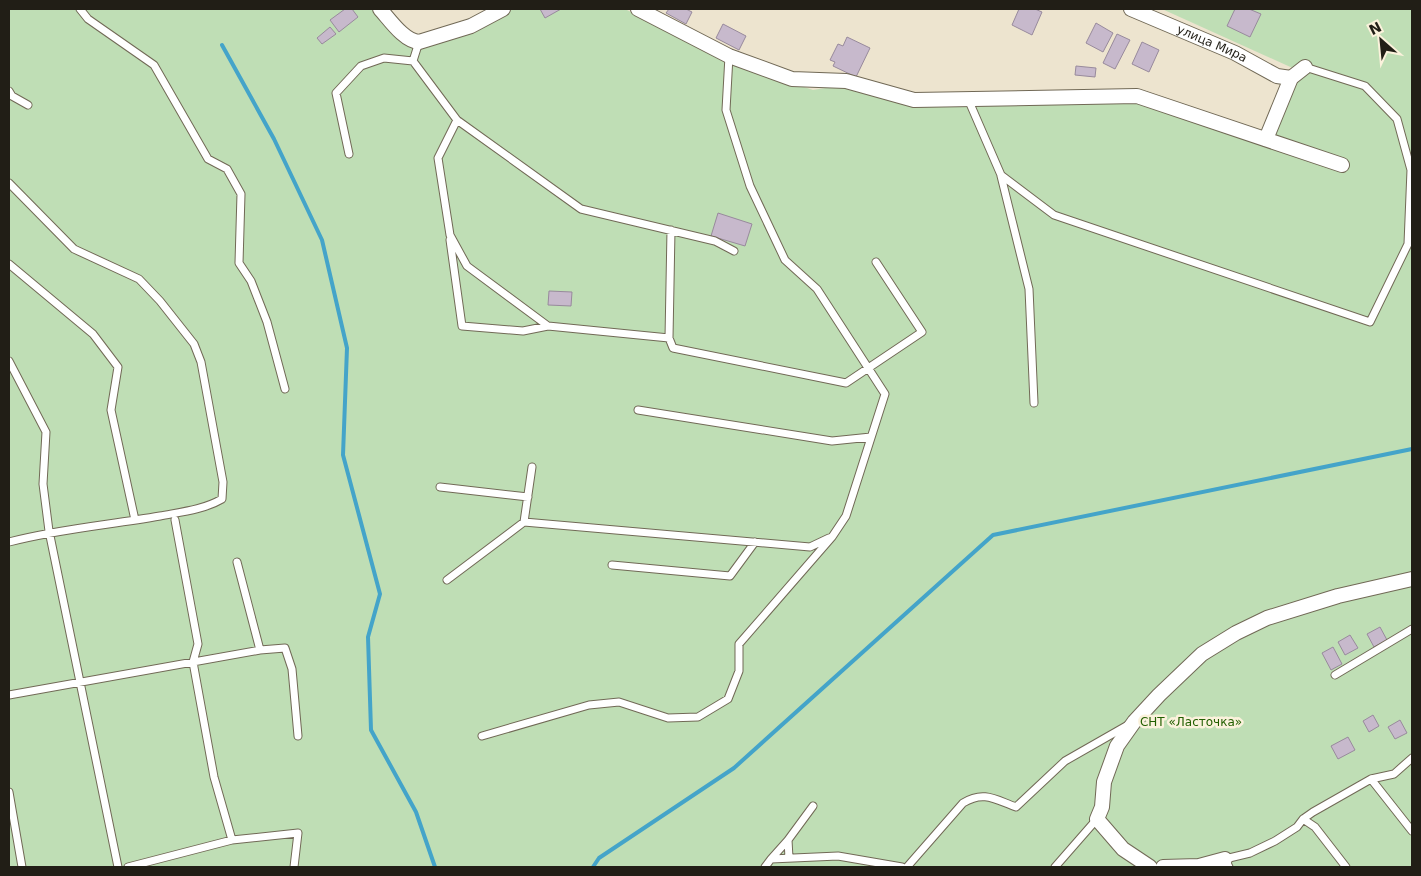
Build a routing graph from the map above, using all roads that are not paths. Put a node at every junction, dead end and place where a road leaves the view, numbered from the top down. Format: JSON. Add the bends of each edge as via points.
{"nodes":[{"id":1,"x":80,"y":9,"type":"edge"},
{"id":2,"x":503,"y":9,"type":"edge"},
{"id":3,"x":638,"y":9,"type":"edge"},
{"id":4,"x":1131,"y":9,"type":"edge"},
{"id":5,"x":387,"y":12,"type":"edge"},
{"id":6,"x":419,"y":42,"type":"junction"},
{"id":7,"x":729,"y":56,"type":"junction"},
{"id":8,"x":412,"y":61,"type":"junction"},
{"id":9,"x":1305,"y":67,"type":"joint"},
{"id":10,"x":1291,"y":78,"type":"junction"},
{"id":11,"x":9,"y":91,"type":"edge"},
{"id":12,"x":968,"y":99,"type":"junction"},
{"id":13,"x":28,"y":104,"type":"dead end"},
{"id":14,"x":457,"y":120,"type":"junction"},
{"id":15,"x":1266,"y":139,"type":"junction"},
{"id":16,"x":349,"y":154,"type":"dead end"},
{"id":17,"x":1342,"y":166,"type":"dead end"},
{"id":18,"x":1000,"y":175,"type":"junction"},
{"id":19,"x":9,"y":183,"type":"edge"},
{"id":20,"x":671,"y":230,"type":"junction"},
{"id":21,"x":450,"y":235,"type":"junction"},
{"id":22,"x":734,"y":250,"type":"dead end"},
{"id":23,"x":876,"y":262,"type":"dead end"},
{"id":24,"x":9,"y":264,"type":"edge"},
{"id":25,"x":548,"y":326,"type":"junction"},
{"id":26,"x":669,"y":338,"type":"junction"},
{"id":27,"x":9,"y":361,"type":"edge"},
{"id":28,"x":868,"y":367,"type":"junction"},
{"id":29,"x":285,"y":389,"type":"dead end"},
{"id":30,"x":1034,"y":404,"type":"dead end"},
{"id":31,"x":638,"y":410,"type":"dead end"},
{"id":32,"x":871,"y":437,"type":"junction"},
{"id":33,"x":532,"y":467,"type":"dead end"},
{"id":34,"x":440,"y":487,"type":"dead end"},
{"id":35,"x":528,"y":497,"type":"junction"},
{"id":36,"x":135,"y":520,"type":"junction"},
{"id":37,"x":175,"y":520,"type":"dead end"},
{"id":38,"x":524,"y":522,"type":"junction"},
{"id":39,"x":49,"y":531,"type":"junction"},
{"id":40,"x":832,"y":537,"type":"junction"},
{"id":41,"x":9,"y":542,"type":"edge"},
{"id":42,"x":755,"y":542,"type":"junction"},
{"id":43,"x":236,"y":562,"type":"dead end"},
{"id":44,"x":612,"y":565,"type":"dead end"},
{"id":45,"x":1412,"y":579,"type":"edge"},
{"id":46,"x":447,"y":580,"type":"dead end"},
{"id":47,"x":1412,"y":629,"type":"edge"},
{"id":48,"x":260,"y":650,"type":"junction"},
{"id":49,"x":193,"y":662,"type":"junction"},
{"id":50,"x":1335,"y":675,"type":"dead end"},
{"id":51,"x":78,"y":682,"type":"junction"},
{"id":52,"x":9,"y":695,"type":"edge"},
{"id":53,"x":1134,"y":722,"type":"junction"},
{"id":54,"x":298,"y":736,"type":"dead end"},
{"id":55,"x":482,"y":736,"type":"dead end"},
{"id":56,"x":1412,"y":758,"type":"edge"},
{"id":57,"x":1371,"y":779,"type":"junction"},
{"id":58,"x":9,"y":792,"type":"edge"},
{"id":59,"x":813,"y":806,"type":"dead end"},
{"id":60,"x":1097,"y":819,"type":"junction"},
{"id":61,"x":1303,"y":819,"type":"junction"},
{"id":62,"x":1412,"y":831,"type":"edge"},
{"id":63,"x":232,"y":840,"type":"junction"},
{"id":64,"x":788,"y":840,"type":"junction"},
{"id":65,"x":789,"y":858,"type":"junction"},
{"id":66,"x":770,"y":859,"type":"junction"},
{"id":67,"x":1227,"y":863,"type":"edge"},
{"id":68,"x":22,"y":867,"type":"edge"},
{"id":69,"x":118,"y":867,"type":"edge"},
{"id":70,"x":128,"y":867,"type":"edge"},
{"id":71,"x":294,"y":867,"type":"edge"},
{"id":72,"x":765,"y":867,"type":"edge"},
{"id":73,"x":902,"y":867,"type":"edge"},
{"id":74,"x":907,"y":867,"type":"edge"},
{"id":75,"x":1055,"y":867,"type":"edge"},
{"id":76,"x":1150,"y":867,"type":"edge"},
{"id":77,"x":1163,"y":867,"type":"edge"},
{"id":78,"x":1346,"y":867,"type":"edge"}],
"edges":[{"from":1,"to":29,"type":"lane","via":[[88,19],[154,65],[208,159],[227,169],[241,194],[239,263],[251,281],[267,322]]},
{"from":2,"to":6,"type":"street","via":[[471,26]]},
{"from":3,"to":7,"type":"street"},
{"from":4,"to":10,"type":"street","name":"улица Мира","via":[[1234,52],[1277,76]]},
{"from":5,"to":6,"type":"street","via":[[402,33]]},
{"from":6,"to":8,"type":"lane"},
{"from":7,"to":12,"type":"street","via":[[792,79],[846,81],[914,100]]},
{"from":7,"to":28,"type":"lane","via":[[726,110],[750,186],[785,260],[817,289]]},
{"from":8,"to":14,"type":"lane"},
{"from":8,"to":16,"type":"lane","via":[[384,58],[362,66],[336,93]]},
{"from":9,"to":10,"type":"street"},
{"from":9,"to":18,"type":"lane","via":[[1365,86],[1397,119],[1411,170],[1408,244],[1370,322],[1054,215]]},
{"from":10,"to":15,"type":"street"},
{"from":11,"to":13,"type":"lane"},
{"from":12,"to":15,"type":"street","via":[[1137,96]]},
{"from":12,"to":18,"type":"lane"},
{"from":14,"to":20,"type":"lane","via":[[581,209]]},
{"from":14,"to":21,"type":"lane","via":[[438,158]]},
{"from":15,"to":17,"type":"street"},
{"from":18,"to":30,"type":"lane","via":[[1029,289]]},
{"from":19,"to":36,"type":"lane","via":[[74,249],[139,279],[194,344],[201,362],[223,482],[222,499],[208,507]]},
{"from":20,"to":22,"type":"lane","via":[[715,241]]},
{"from":20,"to":26,"type":"lane"},
{"from":21,"to":25,"type":"lane","via":[[467,266]]},
{"from":21,"to":25,"type":"lane","via":[[462,326],[523,331]]},
{"from":23,"to":28,"type":"lane","via":[[922,332]]},
{"from":24,"to":36,"type":"lane","via":[[93,334],[118,367],[111,410]]},
{"from":25,"to":26,"type":"lane"},
{"from":26,"to":28,"type":"lane","via":[[673,348],[846,383]]},
{"from":27,"to":39,"type":"lane","via":[[46,432],[44,484]]},
{"from":28,"to":32,"type":"lane","via":[[885,394]]},
{"from":31,"to":32,"type":"lane","via":[[832,440]]},
{"from":32,"to":40,"type":"lane","via":[[846,516]]},
{"from":33,"to":35,"type":"lane"},
{"from":34,"to":35,"type":"lane"},
{"from":35,"to":38,"type":"lane"},
{"from":36,"to":39,"type":"lane"},
{"from":37,"to":49,"type":"lane","via":[[198,644]]},
{"from":38,"to":42,"type":"lane"},
{"from":38,"to":46,"type":"lane"},
{"from":39,"to":41,"type":"lane"},
{"from":39,"to":51,"type":"lane"},
{"from":40,"to":42,"type":"lane","via":[[810,547]]},
{"from":40,"to":55,"type":"lane","via":[[739,644],[739,671],[728,699],[698,717],[668,718],[619,702],[589,705]]},
{"from":42,"to":44,"type":"lane","via":[[730,576]]},
{"from":43,"to":48,"type":"lane"},
{"from":45,"to":53,"type":"street","via":[[1267,618],[1202,654]]},
{"from":47,"to":50,"type":"lane"},
{"from":48,"to":49,"type":"lane"},
{"from":48,"to":54,"type":"lane","via":[[285,648],[292,669]]},
{"from":49,"to":51,"type":"lane"},
{"from":49,"to":63,"type":"lane","via":[[214,776]]},
{"from":51,"to":52,"type":"lane"},
{"from":51,"to":69,"type":"lane"},
{"from":53,"to":60,"type":"street","via":[[1117,746],[1104,782],[1102,807]]},
{"from":53,"to":74,"type":"lane","via":[[1065,761],[1016,807],[994,797],[972,798],[964,803]]},
{"from":56,"to":57,"type":"lane","via":[[1394,774]]},
{"from":57,"to":61,"type":"lane"},
{"from":57,"to":62,"type":"lane"},
{"from":58,"to":68,"type":"lane"},
{"from":59,"to":64,"type":"lane"},
{"from":60,"to":75,"type":"lane"},
{"from":60,"to":76,"type":"street","via":[[1123,849]]},
{"from":61,"to":67,"type":"lane","via":[[1297,827],[1275,841]]},
{"from":61,"to":78,"type":"lane","via":[[1315,827]]},
{"from":63,"to":70,"type":"lane"},
{"from":63,"to":71,"type":"lane","via":[[298,833]]},
{"from":64,"to":65,"type":"lane"},
{"from":64,"to":66,"type":"lane"},
{"from":65,"to":66,"type":"lane"},
{"from":65,"to":73,"type":"lane","via":[[838,856]]},
{"from":66,"to":72,"type":"lane"},
{"from":67,"to":77,"type":"street"}]}
